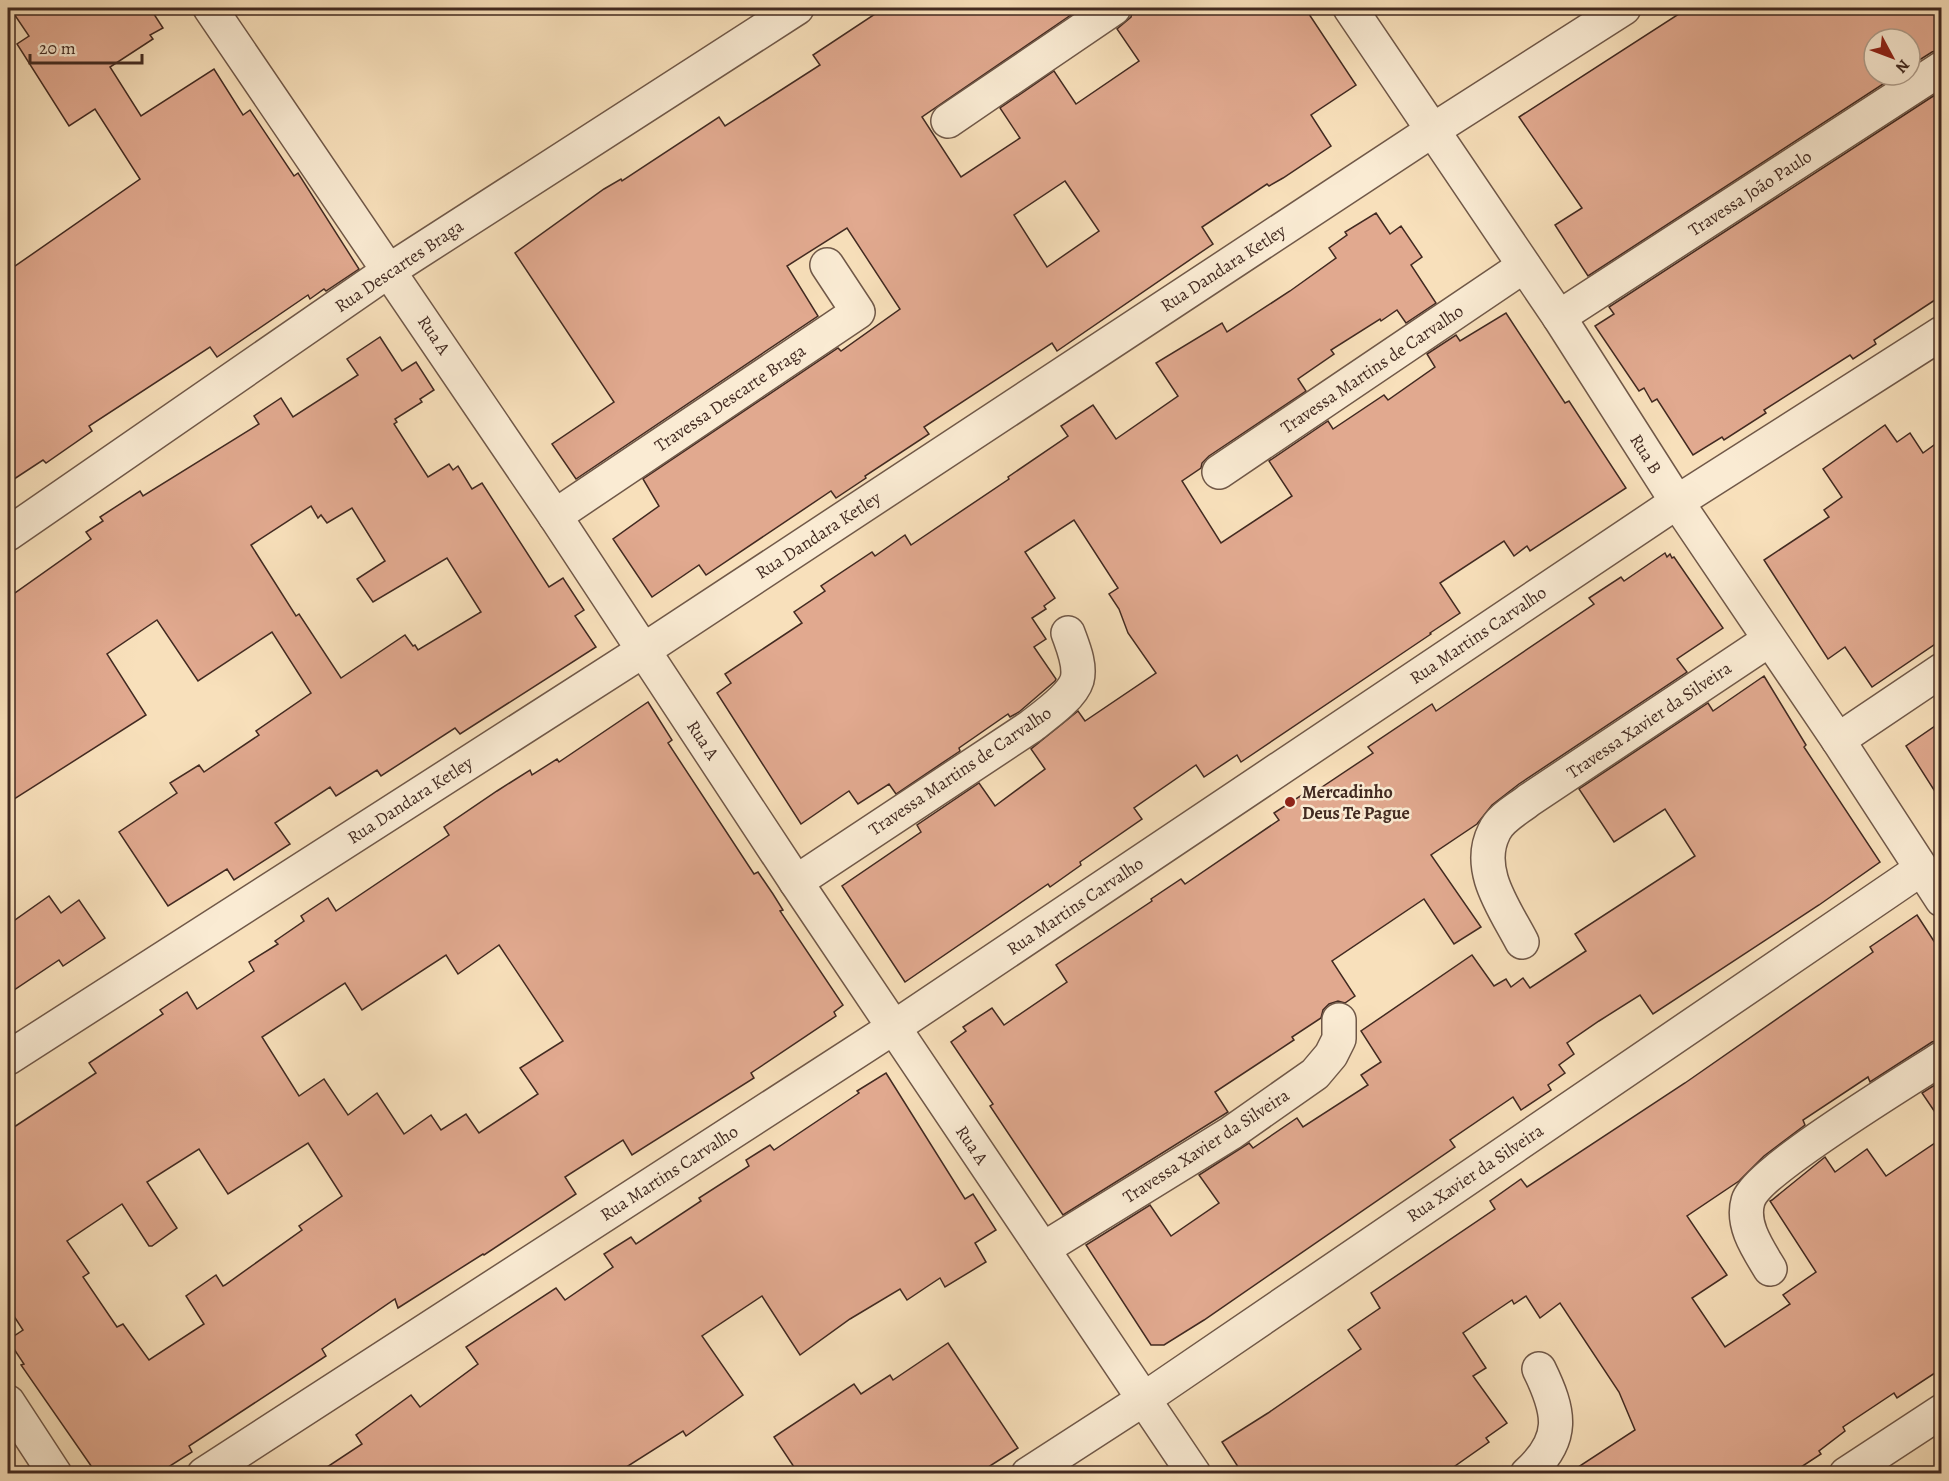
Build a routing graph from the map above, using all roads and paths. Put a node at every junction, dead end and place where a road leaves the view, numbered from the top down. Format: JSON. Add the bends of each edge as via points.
{"nodes":[{"id":1,"x":210,"y":8,"type":"edge"},
{"id":2,"x":797,"y":8,"type":"edge"},
{"id":3,"x":1114,"y":8,"type":"edge"},
{"id":4,"x":1350,"y":8,"type":"edge"},
{"id":5,"x":1624,"y":8,"type":"edge"},
{"id":6,"x":1941,"y":68,"type":"edge"},
{"id":7,"x":948,"y":121,"type":"dead end"},
{"id":8,"x":1433,"y":130,"type":"junction"},
{"id":9,"x":827,"y":265,"type":"dead end"},
{"id":10,"x":1524,"y":266,"type":"junction"},
{"id":11,"x":390,"y":270,"type":"junction"},
{"id":12,"x":1559,"y":317,"type":"junction"},
{"id":13,"x":1941,"y":333,"type":"edge"},
{"id":14,"x":1219,"y":472,"type":"dead end"},
{"id":15,"x":1677,"y":502,"type":"junction"},
{"id":16,"x":555,"y":516,"type":"junction"},
{"id":17,"x":8,"y":534,"type":"edge"},
{"id":18,"x":1068,"y":633,"type":"dead end"},
{"id":19,"x":1769,"y":640,"type":"junction"},
{"id":20,"x":644,"y":650,"type":"junction"},
{"id":21,"x":1941,"y":670,"type":"edge"},
{"id":22,"x":1838,"y":740,"type":"junction"},
{"id":23,"x":1933,"y":881,"type":"edge"},
{"id":24,"x":796,"y":882,"type":"junction"},
{"id":25,"x":1522,"y":942,"type":"dead end"},
{"id":26,"x":1340,"y":1020,"type":"dead end"},
{"id":27,"x":893,"y":1028,"type":"junction"},
{"id":28,"x":8,"y":1058,"type":"edge"},
{"id":29,"x":1941,"y":1058,"type":"edge"},
{"id":30,"x":1043,"y":1250,"type":"junction"},
{"id":31,"x":1770,"y":1269,"type":"dead end"},
{"id":32,"x":1539,"y":1369,"type":"dead end"},
{"id":33,"x":1144,"y":1399,"type":"junction"},
{"id":34,"x":8,"y":1402,"type":"edge"},
{"id":35,"x":1941,"y":1411,"type":"edge"},
{"id":36,"x":55,"y":1473,"type":"edge"},
{"id":37,"x":204,"y":1473,"type":"edge"},
{"id":38,"x":1028,"y":1473,"type":"edge"},
{"id":39,"x":1194,"y":1473,"type":"edge"},
{"id":40,"x":1527,"y":1473,"type":"edge"},
{"id":41,"x":1846,"y":1473,"type":"edge"}],
"edges":[{"from":1,"to":11,"type":"street","name":"Rua A"},
{"from":2,"to":11,"type":"street","name":"Rua Descartes Braga"},
{"from":3,"to":7,"type":"street"},
{"from":4,"to":8,"type":"street","name":"Rua B"},
{"from":5,"to":8,"type":"street","name":"Rua Dandara Ketley"},
{"from":6,"to":12,"type":"street","name":"Travessa João Paulo"},
{"from":8,"to":10,"type":"street","name":"Rua B"},
{"from":8,"to":20,"type":"street","name":"Rua Dandara Ketley"},
{"from":9,"to":16,"type":"street","name":"Travessa Descarte Braga","via":[[858,312]]},
{"from":10,"to":12,"type":"street","name":"Rua B"},
{"from":10,"to":14,"type":"street","name":"Travessa Martins de Carvalho"},
{"from":11,"to":16,"type":"street","name":"Rua A"},
{"from":11,"to":17,"type":"street","name":"Rua Descartes Braga"},
{"from":12,"to":15,"type":"street","name":"Rua B"},
{"from":13,"to":15,"type":"street","name":"Rua Martins Carvalho"},
{"from":15,"to":19,"type":"street","name":"Rua B"},
{"from":15,"to":27,"type":"street","name":"Rua Martins Carvalho"},
{"from":16,"to":20,"type":"street","name":"Rua A"},
{"from":18,"to":24,"type":"street","name":"Travessa Martins de Carvalho","via":[[1077,661],[1077,680],[1066,697],[1030,727]]},
{"from":19,"to":22,"type":"street","name":"Rua B"},
{"from":19,"to":25,"type":"street","name":"Travessa Xavier da Silveira","via":[[1529,800],[1494,831],[1488,852],[1489,877]]},
{"from":20,"to":24,"type":"street","name":"Rua A"},
{"from":20,"to":28,"type":"street","name":"Rua Dandara Ketley"},
{"from":21,"to":22,"type":"street"},
{"from":22,"to":23,"type":"street","name":"Rua B"},
{"from":23,"to":33,"type":"street","name":"Rua Xavier da Silveira"},
{"from":24,"to":27,"type":"street","name":"Rua A"},
{"from":26,"to":30,"type":"street","name":"Travessa Xavier da Silveira","via":[[1339,1039],[1315,1074],[1231,1133]]},
{"from":27,"to":30,"type":"street","name":"Rua A"},
{"from":27,"to":37,"type":"street","name":"Rua Martins Carvalho"},
{"from":29,"to":31,"type":"street","via":[[1789,1159],[1751,1192],[1746,1217],[1754,1243]]},
{"from":30,"to":33,"type":"street","name":"Rua A"},
{"from":32,"to":40,"type":"street","via":[[1551,1394],[1557,1421],[1552,1442]]},
{"from":33,"to":38,"type":"street","name":"Rua Xavier da Silveira"},
{"from":33,"to":39,"type":"street","name":"Rua A"},
{"from":34,"to":36,"type":"street"},
{"from":35,"to":41,"type":"street"}]}
